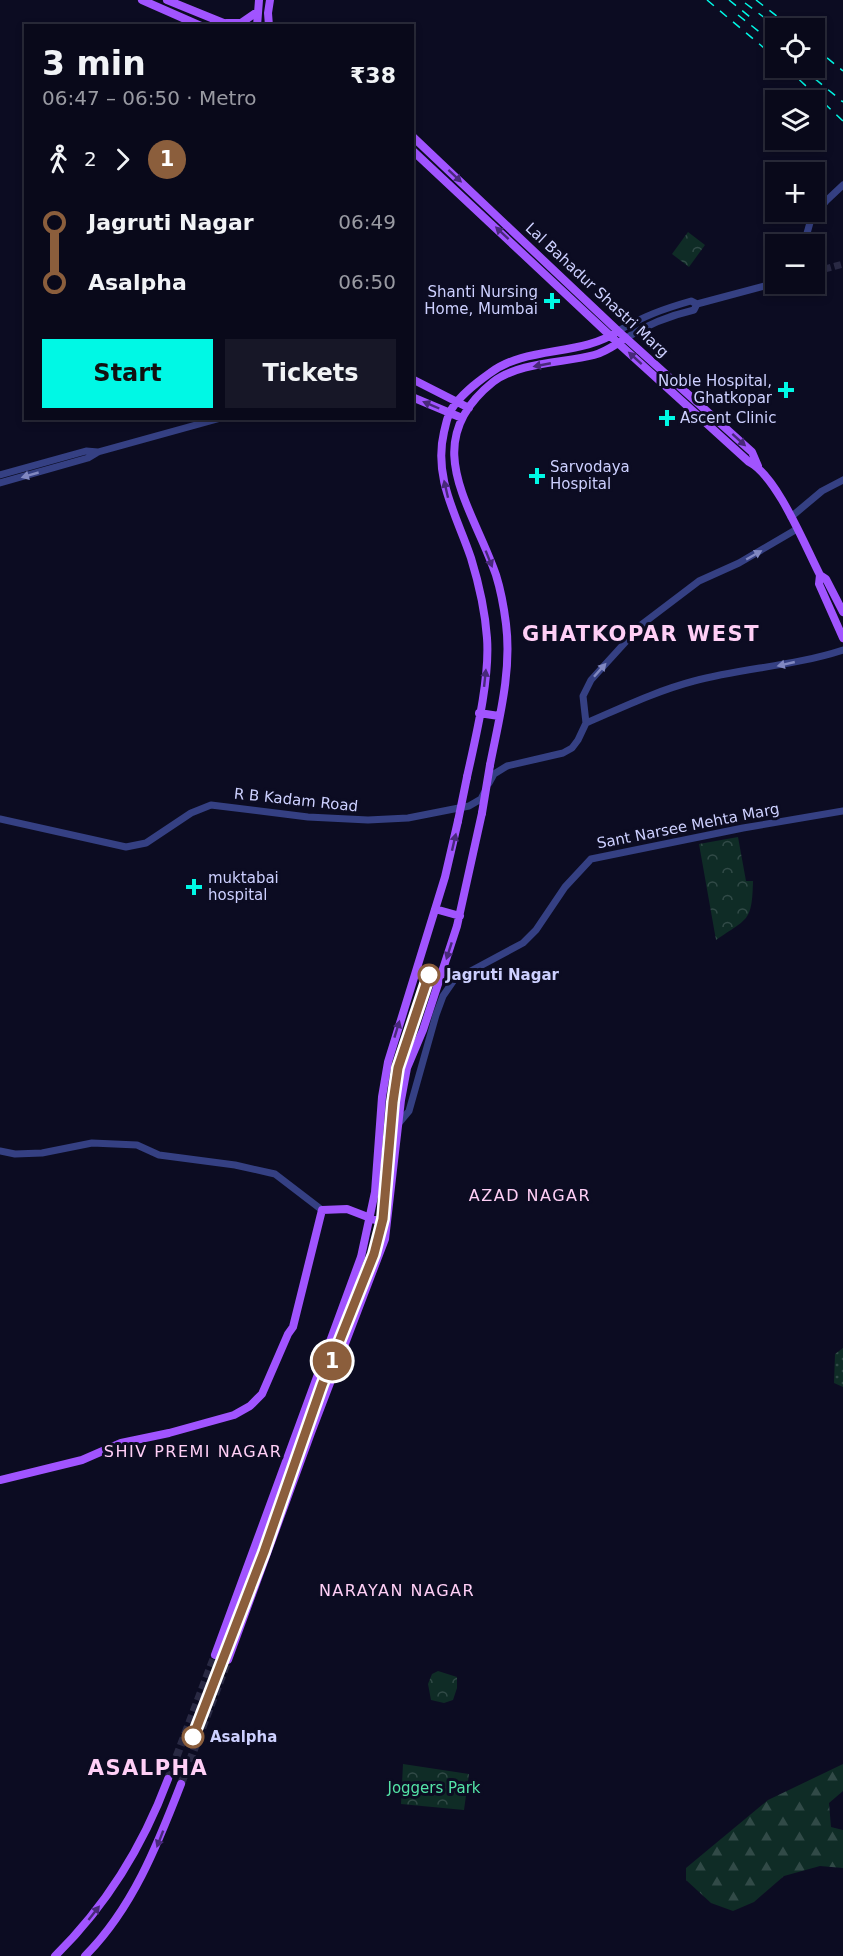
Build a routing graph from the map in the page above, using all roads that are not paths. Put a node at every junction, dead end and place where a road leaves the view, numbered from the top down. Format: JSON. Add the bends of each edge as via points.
{"nodes":[{"id":1,"x":142,"y":0,"type":"edge"},
{"id":2,"x":167,"y":0,"type":"edge"},
{"id":3,"x":259,"y":0,"type":"edge"},
{"id":4,"x":270,"y":0,"type":"edge"},
{"id":5,"x":257,"y":12,"type":"junction"},
{"id":6,"x":196,"y":24,"type":"edge"},
{"id":7,"x":227,"y":24,"type":"edge"},
{"id":8,"x":257,"y":24,"type":"edge"},
{"id":9,"x":269,"y":24,"type":"edge"},
{"id":10,"x":414,"y":138,"type":"edge"},
{"id":11,"x":414,"y":152,"type":"edge"},
{"id":12,"x":843,"y":185,"type":"edge"},
{"id":13,"x":807,"y":234,"type":"edge"},
{"id":14,"x":765,"y":286,"type":"edge"},
{"id":15,"x":698,"y":304,"type":"junction"},
{"id":16,"x":615,"y":333,"type":"junction"},
{"id":17,"x":626,"y":338,"type":"junction"},
{"id":18,"x":618,"y":343,"type":"junction"},
{"id":19,"x":561,"y":350,"type":"junction"},
{"id":20,"x":519,"y":360,"type":"junction"},
{"id":21,"x":563,"y":361,"type":"junction"},
{"id":22,"x":520,"y":370,"type":"junction"},
{"id":23,"x":499,"y":373,"type":"junction"},
{"id":24,"x":414,"y":380,"type":"edge"},
{"id":25,"x":414,"y":398,"type":"edge"},
{"id":26,"x":456,"y":402,"type":"junction"},
{"id":27,"x":469,"y":408,"type":"junction"},
{"id":28,"x":449,"y":413,"type":"junction"},
{"id":29,"x":462,"y":418,"type":"junction"},
{"id":30,"x":708,"y":418,"type":"junction"},
{"id":31,"x":214,"y":420,"type":"edge"},
{"id":32,"x":98,"y":452,"type":"junction"},
{"id":33,"x":0,"y":475,"type":"edge"},
{"id":34,"x":843,"y":480,"type":"edge"},
{"id":35,"x":0,"y":483,"type":"edge"},
{"id":36,"x":791,"y":517,"type":"junction"},
{"id":37,"x":797,"y":530,"type":"junction"},
{"id":38,"x":820,"y":575,"type":"junction"},
{"id":39,"x":843,"y":612,"type":"edge"},
{"id":40,"x":843,"y":638,"type":"edge"},
{"id":41,"x":843,"y":650,"type":"edge"},
{"id":42,"x":479,"y":713,"type":"junction"},
{"id":43,"x":499,"y":716,"type":"junction"},
{"id":44,"x":586,"y":723,"type":"junction"},
{"id":45,"x":843,"y":811,"type":"edge"},
{"id":46,"x":0,"y":819,"type":"edge"},
{"id":47,"x":435,"y":909,"type":"junction"},
{"id":48,"x":460,"y":916,"type":"junction"},
{"id":49,"x":399,"y":1122,"type":"junction"},
{"id":50,"x":0,"y":1151,"type":"edge"},
{"id":51,"x":374,"y":1198,"type":"junction"},
{"id":52,"x":390,"y":1201,"type":"junction"},
{"id":53,"x":322,"y":1210,"type":"junction"},
{"id":54,"x":370,"y":1219,"type":"junction"},
{"id":55,"x":386,"y":1224,"type":"junction"},
{"id":56,"x":0,"y":1480,"type":"edge"},
{"id":57,"x":226,"y":1625,"type":"junction"},
{"id":58,"x":240,"y":1632,"type":"junction"},
{"id":59,"x":215,"y":1654,"type":"tunnel mouth"},
{"id":60,"x":228,"y":1660,"type":"tunnel mouth"},
{"id":61,"x":168,"y":1779,"type":"tunnel mouth"},
{"id":62,"x":181,"y":1784,"type":"tunnel mouth"},
{"id":63,"x":55,"y":1956,"type":"edge"},
{"id":64,"x":85,"y":1956,"type":"edge"}],
"edges":[{"from":1,"to":6,"type":"main road"},
{"from":2,"to":7,"type":"main road"},
{"from":3,"to":5,"type":"main road"},
{"from":4,"to":9,"type":"main road"},
{"from":5,"to":7,"type":"main road","via":[[241,23]]},
{"from":5,"to":8,"type":"main road"},
{"from":10,"to":16,"type":"main road","name":"Lal Bahadur Shastri Marg","one_way":true},
{"from":16,"to":11,"type":"main road","name":"Lal Bahadur Shastri Marg","one_way":true},
{"from":12,"to":13,"type":"street","via":[[811,219]]},
{"from":14,"to":15,"type":"street"},
{"from":15,"to":16,"type":"street","via":[[691,301],[663,309]]},
{"from":15,"to":17,"type":"street","via":[[694,310],[665,317]]},
{"from":16,"to":17,"type":"main road","name":"Lal Bahadur Shastri Marg"},
{"from":16,"to":18,"type":"main road","name":"Lal Bahadur Shastri Marg"},
{"from":16,"to":19,"type":"main road","via":[[590,345]]},
{"from":17,"to":18,"type":"main road"},
{"from":17,"to":30,"type":"main road","name":"Lal Bahadur Shastri Marg"},
{"from":18,"to":21,"type":"main road","via":[[596,354]]},
{"from":30,"to":18,"type":"main road","name":"Lal Bahadur Shastri Marg","one_way":true},
{"from":19,"to":20,"type":"main road"},
{"from":19,"to":21,"type":"main road"},
{"from":20,"to":22,"type":"main road"},
{"from":20,"to":23,"type":"main road"},
{"from":21,"to":22,"type":"main road","one_way":true},
{"from":22,"to":23,"type":"main road"},
{"from":23,"to":26,"type":"main road","via":[[474,386]]},
{"from":23,"to":27,"type":"main road"},
{"from":24,"to":26,"type":"main road"},
{"from":28,"to":25,"type":"main road","one_way":true},
{"from":26,"to":27,"type":"main road"},
{"from":26,"to":28,"type":"main road"},
{"from":27,"to":29,"type":"main road"},
{"from":28,"to":29,"type":"main road"},
{"from":42,"to":28,"type":"main road","one_way":true,"via":[[487,641],[482,597],[444,480],[441,447]]},
{"from":29,"to":43,"type":"main road","one_way":true,"via":[[454,444],[454,463],[502,596],[508,646]]},
{"from":30,"to":36,"type":"main road","name":"Lal Bahadur Shastri Marg","via":[[749,462],[758,466]]},
{"from":31,"to":32,"type":"street"},
{"from":32,"to":33,"type":"street","via":[[86,451]]},
{"from":32,"to":35,"type":"street","one_way":true},
{"from":34,"to":36,"type":"street","via":[[822,491]]},
{"from":36,"to":37,"type":"main road","name":"Lal Bahadur Shastri Marg"},
{"from":37,"to":38,"type":"main road","name":"Lal Bahadur Shastri Marg"},
{"from":44,"to":37,"type":"street","one_way":true,"via":[[582,696],[591,680],[641,625],[699,581]]},
{"from":38,"to":39,"type":"main road","name":"Lal Bahadur Shastri Marg"},
{"from":38,"to":40,"type":"main road","name":"Lal Bahadur Shastri Marg","via":[[819,584]]},
{"from":41,"to":44,"type":"street","one_way":true,"via":[[782,666],[681,684]]},
{"from":42,"to":43,"type":"main road"},
{"from":47,"to":42,"type":"main road","one_way":true,"bridge":true,"via":[[458,821]]},
{"from":43,"to":48,"type":"main road","bridge":true},
{"from":44,"to":46,"type":"street","name":"R B Kadam Road","via":[[572,748],[507,766],[494,774],[481,799],[469,806],[408,818],[331,819],[211,805],[191,813],[146,843],[126,847]]},
{"from":45,"to":49,"type":"street","name":"Sant Narsee Mehta Marg","via":[[591,859],[565,887],[536,930],[510,952],[454,980],[443,996],[430,1032],[409,1111]]},
{"from":47,"to":48,"type":"main road"},
{"from":51,"to":47,"type":"main road","one_way":true,"via":[[388,1062]]},
{"from":48,"to":49,"type":"main road","one_way":true,"via":[[407,1068]]},
{"from":49,"to":52,"type":"main road"},
{"from":50,"to":53,"type":"street","via":[[45,1152],[92,1143],[137,1145],[159,1155],[275,1174]]},
{"from":51,"to":52,"type":"main road"},
{"from":51,"to":54,"type":"main road"},
{"from":52,"to":55,"type":"main road"},
{"from":53,"to":54,"type":"main road","via":[[347,1209]]},
{"from":53,"to":56,"type":"main road","via":[[293,1327],[262,1394],[250,1406],[234,1415],[121,1443],[82,1460]]},
{"from":54,"to":55,"type":"main road"},
{"from":54,"to":57,"type":"main road","via":[[361,1257]]},
{"from":55,"to":58,"type":"main road","via":[[385,1239]]},
{"from":57,"to":58,"type":"main road"},
{"from":57,"to":59,"type":"main road"},
{"from":58,"to":60,"type":"main road"},
{"from":63,"to":61,"type":"main road","one_way":true,"via":[[103,1902],[147,1830]]},
{"from":62,"to":64,"type":"main road","one_way":true,"via":[[156,1849],[136,1887]]}]}
